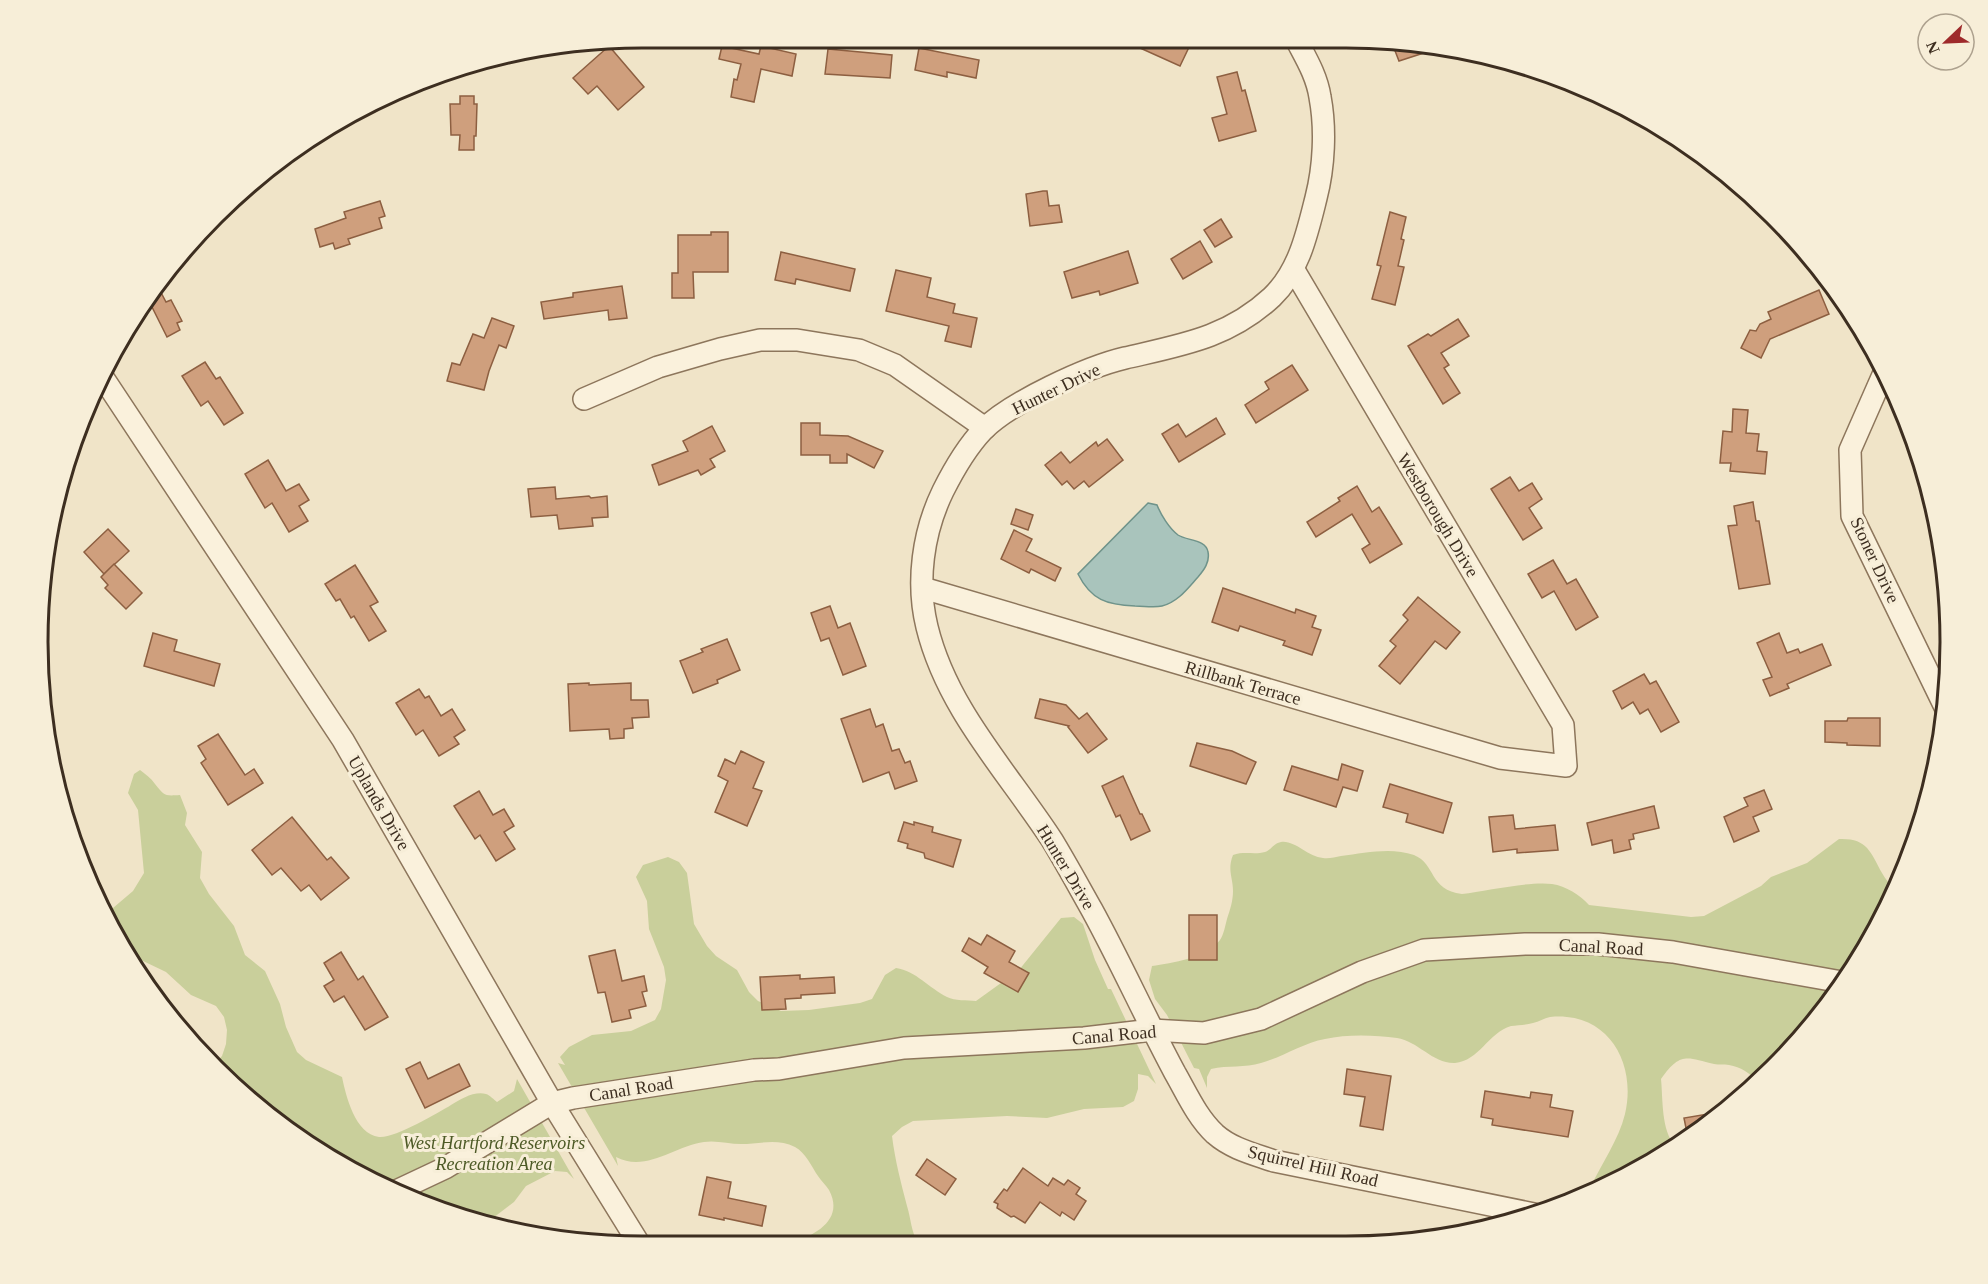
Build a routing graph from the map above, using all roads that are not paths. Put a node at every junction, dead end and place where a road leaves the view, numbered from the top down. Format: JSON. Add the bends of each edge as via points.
{"nodes":[{"id":1,"x":1301,"y":48,"type":"edge"},
{"id":2,"x":1294,"y":270,"type":"junction"},
{"id":3,"x":1881,"y":383,"type":"edge"},
{"id":4,"x":107,"y":384,"type":"edge"},
{"id":5,"x":584,"y":399,"type":"dead end"},
{"id":6,"x":985,"y":428,"type":"junction"},
{"id":7,"x":922,"y":588,"type":"junction"},
{"id":8,"x":1938,"y":692,"type":"edge"},
{"id":9,"x":1566,"y":766,"type":"joint"},
{"id":10,"x":1834,"y":981,"type":"edge"},
{"id":11,"x":1152,"y":1030,"type":"junction"},
{"id":12,"x":552,"y":1103,"type":"junction"},
{"id":13,"x":405,"y":1187,"type":"edge"},
{"id":14,"x":1517,"y":1211,"type":"edge"},
{"id":15,"x":634,"y":1236,"type":"edge"}],
"edges":[{"from":1,"to":2,"type":"street","name":"Hunter Drive","via":[[1320,96],[1323,142],[1320,183]]},
{"from":2,"to":6,"type":"street","name":"Hunter Drive","via":[[1274,295],[1219,333],[1120,359],[1072,377],[1015,405]]},
{"from":2,"to":9,"type":"street","name":"Westborough Drive","via":[[1563,725]]},
{"from":3,"to":8,"type":"street","name":"Stoner Drive","via":[[1850,450],[1852,516]]},
{"from":4,"to":12,"type":"street","name":"Uplands Drive","via":[[343,740]]},
{"from":5,"to":6,"type":"street","via":[[658,367],[720,349],[760,340],[797,340],[859,350],[895,365]]},
{"from":6,"to":7,"type":"street","name":"Hunter Drive","via":[[968,448],[940,498],[927,535]]},
{"from":7,"to":9,"type":"street","name":"Rillbank Terrace","via":[[1500,758]]},
{"from":7,"to":11,"type":"street","name":"Hunter Drive","via":[[936,657],[956,700],[1051,839],[1107,938]]},
{"from":10,"to":11,"type":"street","name":"Canal Road","via":[[1674,952],[1598,944],[1425,950],[1362,972],[1261,1019],[1204,1034]]},
{"from":11,"to":12,"type":"street","name":"Canal Road","via":[[1084,1038],[904,1048]]},
{"from":11,"to":14,"type":"street","name":"Squirrel Hill Road","via":[[1199,1116],[1234,1147],[1274,1161]]},
{"from":12,"to":13,"type":"street","name":"Canal Road","via":[[445,1168]]},
{"from":12,"to":15,"type":"street","name":"Uplands Drive"}]}
